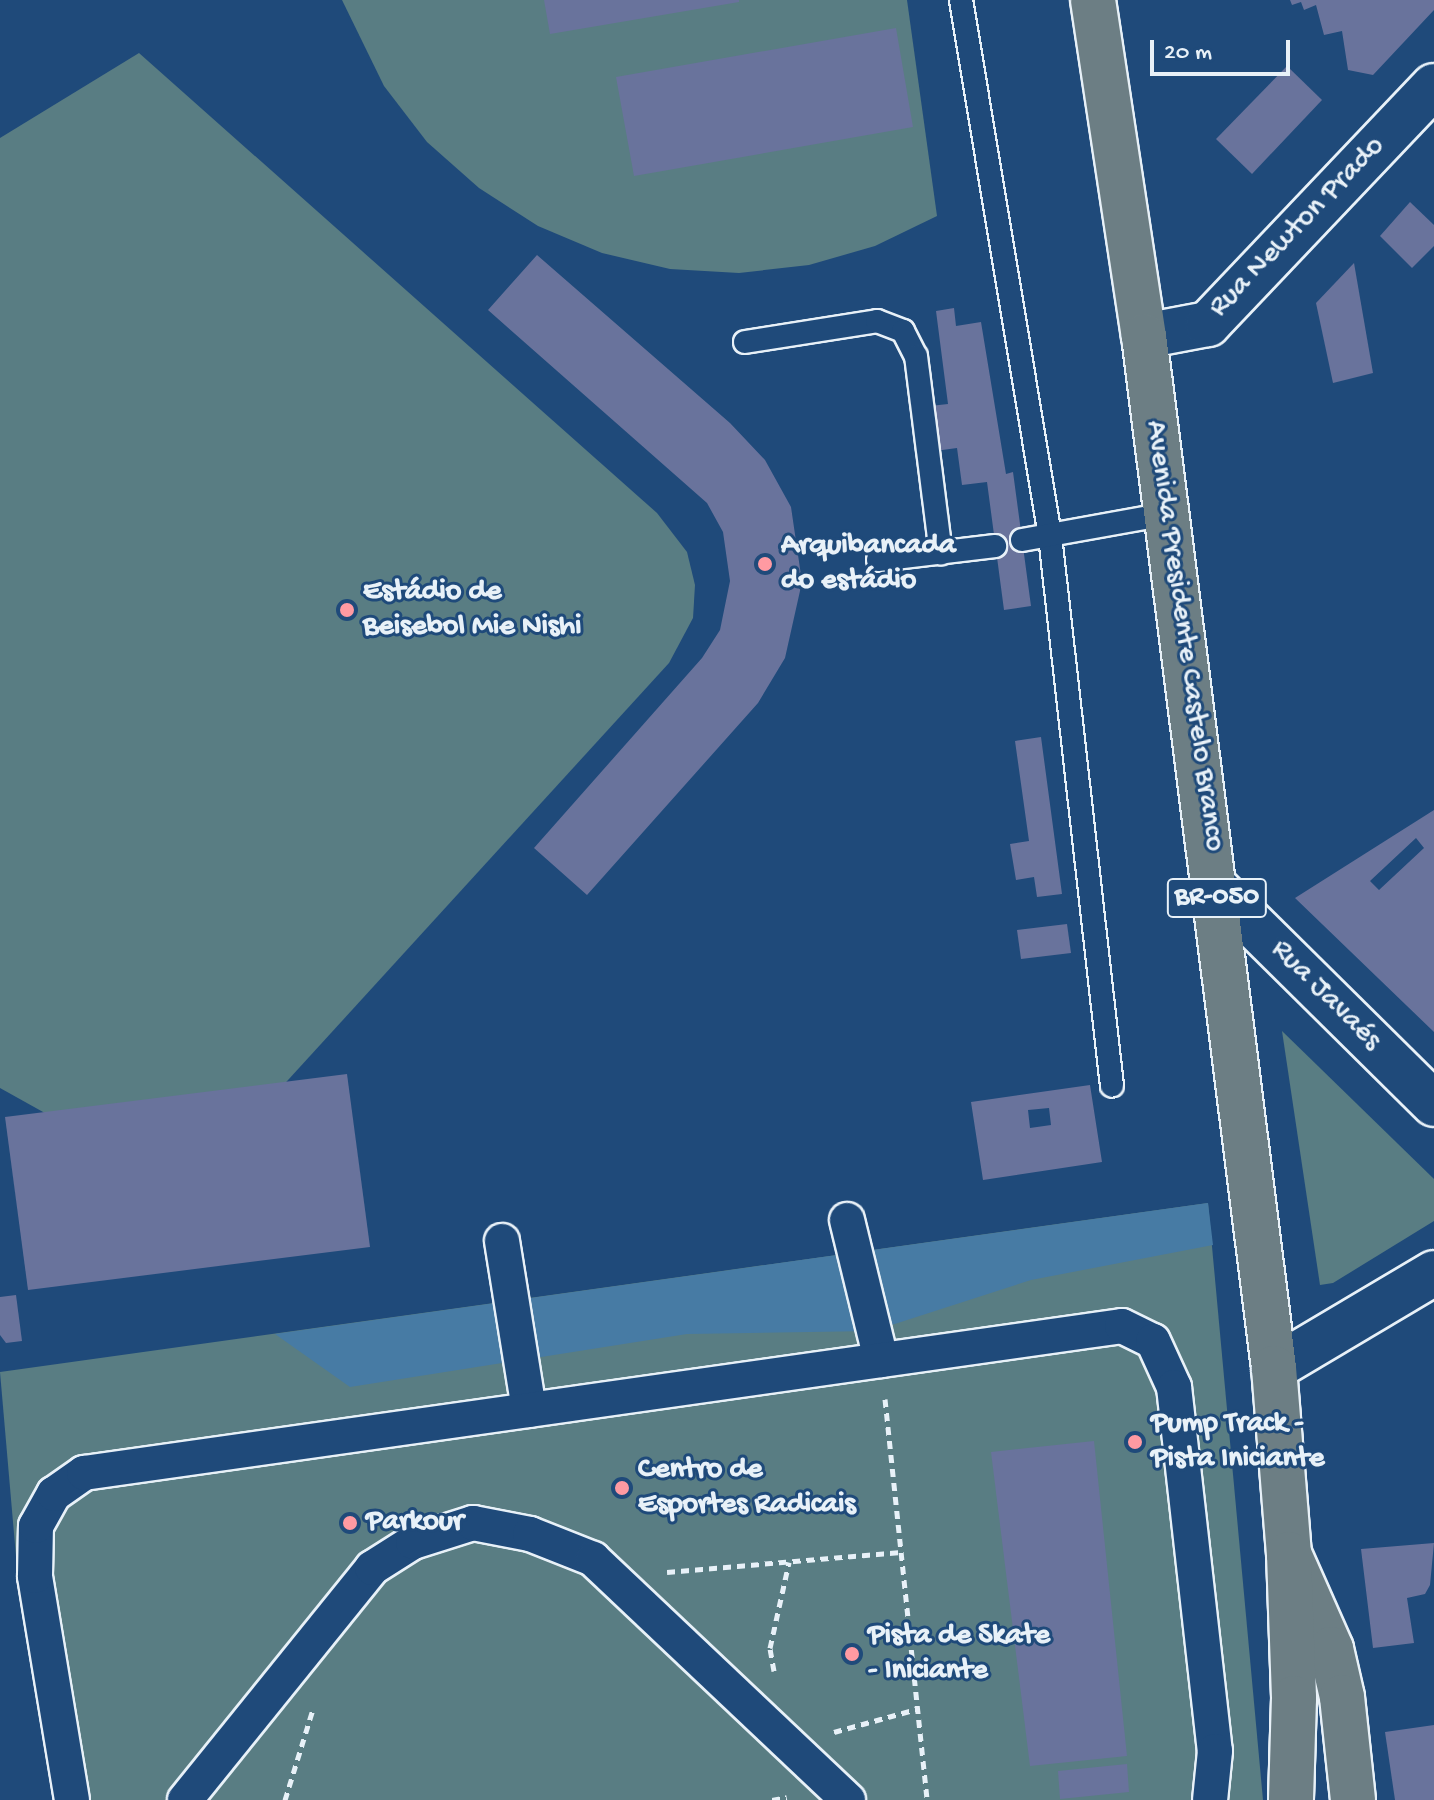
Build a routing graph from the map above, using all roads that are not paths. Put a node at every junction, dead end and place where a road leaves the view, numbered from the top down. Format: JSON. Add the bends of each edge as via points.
{"nodes":[{"id":1,"x":961,"y":0,"type":"edge"},
{"id":2,"x":1093,"y":0,"type":"edge"},
{"id":3,"x":1434,"y":86,"type":"edge"},
{"id":4,"x":1144,"y":336,"type":"junction"},
{"id":5,"x":745,"y":342,"type":"dead end"},
{"id":6,"x":1166,"y":514,"type":"junction"},
{"id":7,"x":1050,"y":536,"type":"junction"},
{"id":8,"x":1022,"y":540,"type":"dead end"},
{"id":9,"x":995,"y":546,"type":"dead end"},
{"id":10,"x":941,"y":553,"type":"junction"},
{"id":11,"x":878,"y":560,"type":"dead end"},
{"id":12,"x":1216,"y":888,"type":"junction"},
{"id":13,"x":1112,"y":1086,"type":"dead end"},
{"id":14,"x":1434,"y":1104,"type":"edge"},
{"id":15,"x":850,"y":1232,"type":"dead end"},
{"id":16,"x":502,"y":1241,"type":"dead end"},
{"id":17,"x":1434,"y":1273,"type":"edge"},
{"id":18,"x":879,"y":1351,"type":"junction"},
{"id":19,"x":1274,"y":1368,"type":"junction"},
{"id":20,"x":529,"y":1410,"type":"junction"},
{"id":21,"x":1289,"y":1554,"type":"junction"},
{"id":22,"x":72,"y":1800,"type":"edge"},
{"id":23,"x":185,"y":1800,"type":"edge"},
{"id":24,"x":848,"y":1800,"type":"edge"},
{"id":25,"x":1210,"y":1800,"type":"edge"},
{"id":26,"x":1291,"y":1800,"type":"edge"},
{"id":27,"x":1353,"y":1800,"type":"edge"}],
"edges":[{"from":1,"to":7,"type":"lane"},
{"from":2,"to":4,"type":"main road","name":"Avenida Presidente Castelo Branco","number":"BR-050"},
{"from":3,"to":4,"type":"street","name":"Rua Newton Prado","via":[[1208,324]]},
{"from":4,"to":6,"type":"main road","name":"Avenida Presidente Castelo Branco","number":"BR-050"},
{"from":5,"to":10,"type":"lane","via":[[877,321],[903,331],[916,356]]},
{"from":6,"to":7,"type":"lane"},
{"from":6,"to":12,"type":"main road","name":"Avenida Presidente Castelo Branco","number":"BR-050"},
{"from":7,"to":8,"type":"lane"},
{"from":7,"to":13,"type":"lane"},
{"from":9,"to":10,"type":"lane"},
{"from":10,"to":11,"type":"lane"},
{"from":12,"to":14,"type":"street","name":"Rua Javaés"},
{"from":12,"to":19,"type":"main road","name":"Avenida Presidente Castelo Branco","number":"BR-050"},
{"from":15,"to":18,"type":"street"},
{"from":16,"to":20,"type":"street"},
{"from":17,"to":19,"type":"street"},
{"from":18,"to":20,"type":"street"},
{"from":18,"to":25,"type":"street","via":[[1122,1326],[1153,1341],[1174,1387],[1215,1751]]},
{"from":19,"to":21,"type":"main road","name":"Avenida Presidente Castelo Branco","number":"BR-050"},
{"from":20,"to":22,"type":"street","via":[[84,1473],[54,1494],[36,1526],[35,1576]]},
{"from":21,"to":26,"type":"main road","name":"Avenida Presidente Castelo Branco","number":"BR-050"},
{"from":21,"to":27,"type":"main road","via":[[1331,1649]]},
{"from":23,"to":24,"type":"street","via":[[372,1568],[413,1542],[473,1523],[530,1534],[581,1554],[612,1577]]}]}
